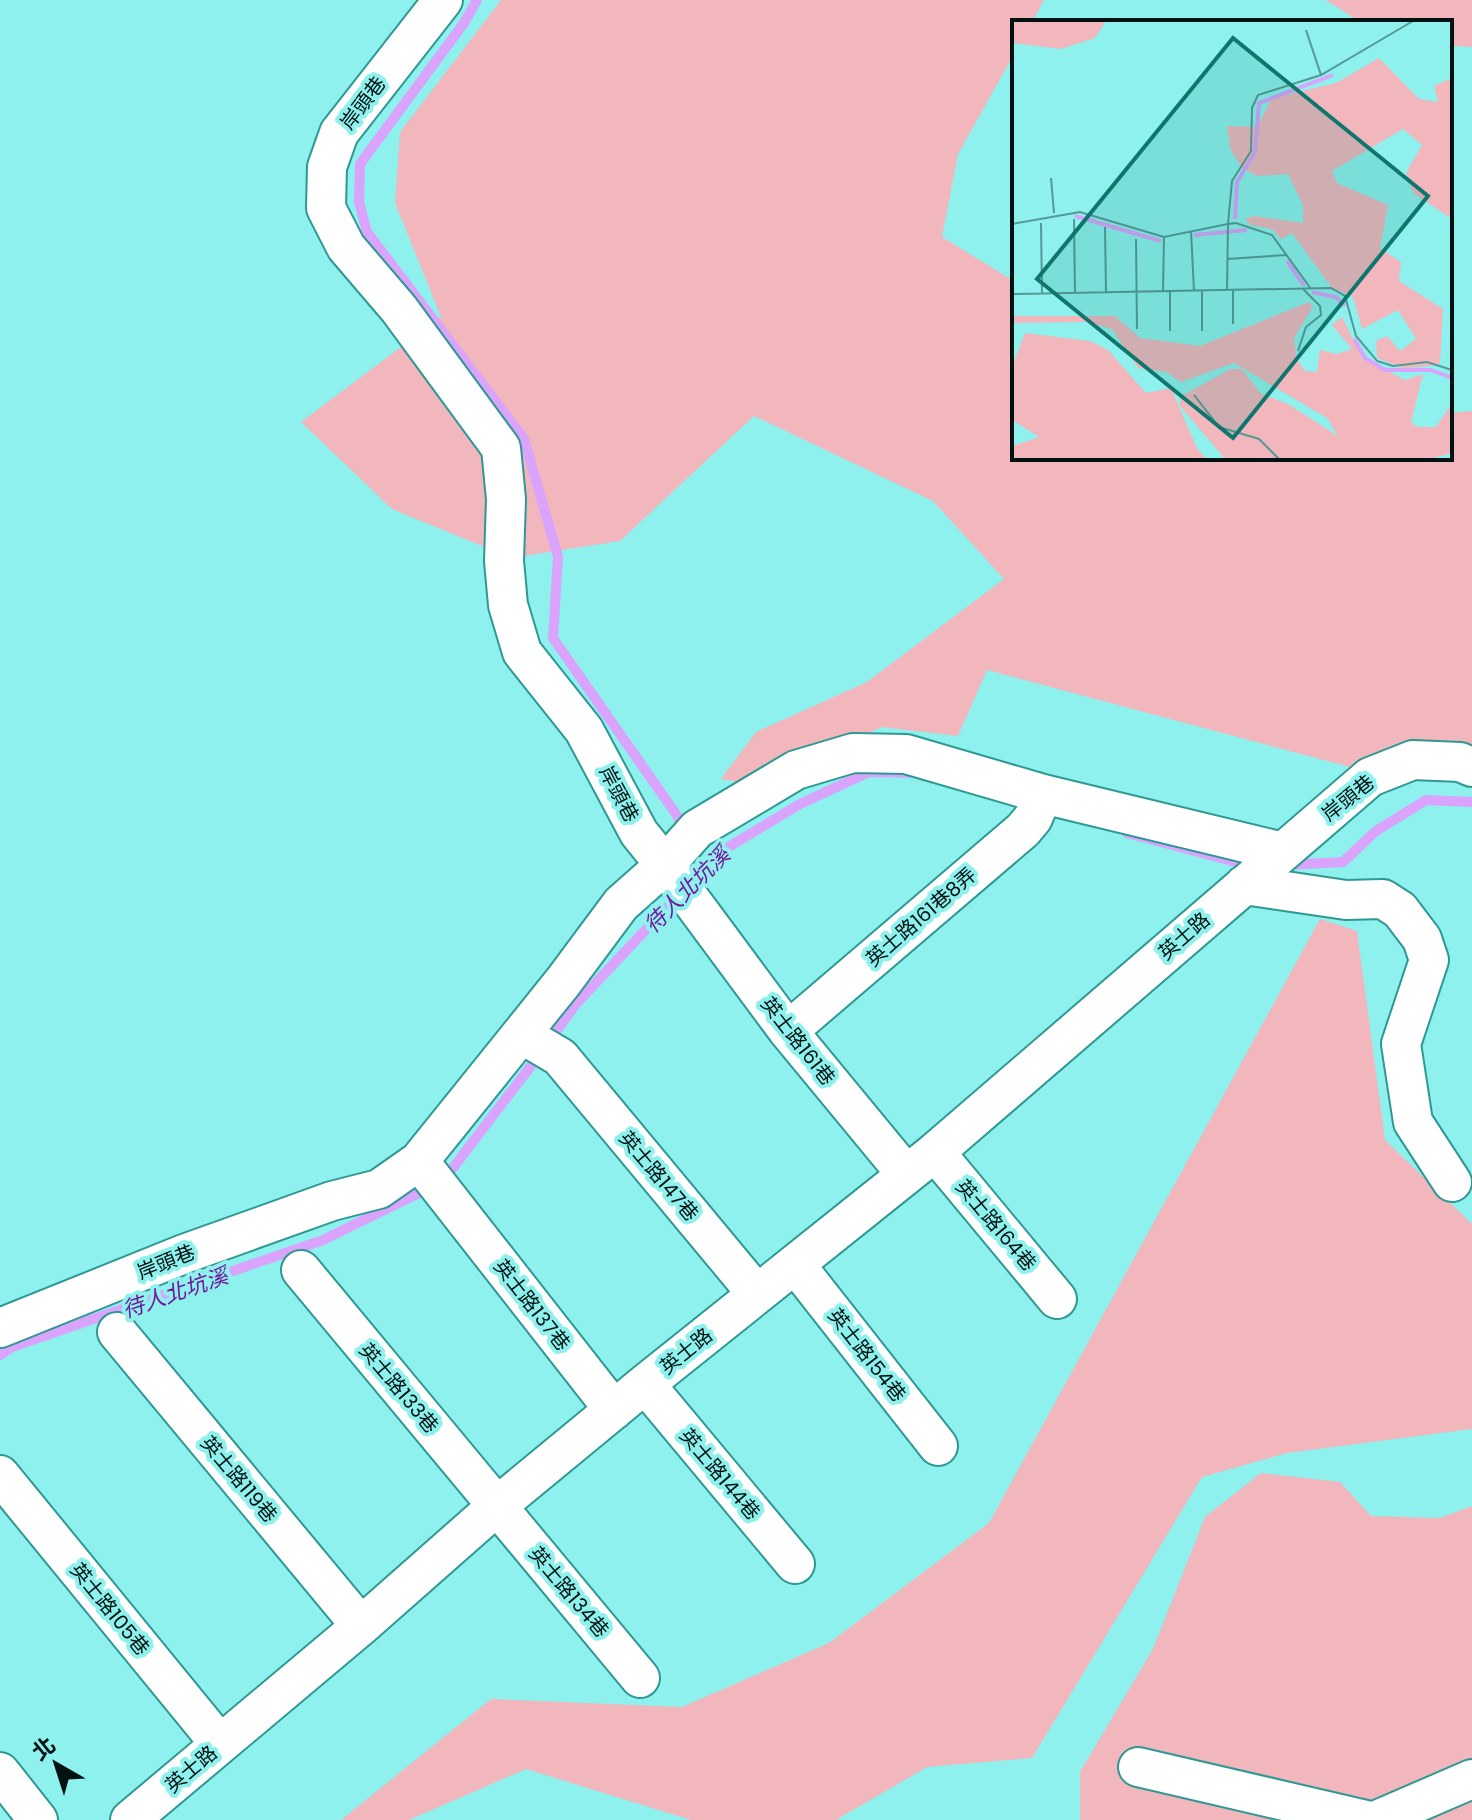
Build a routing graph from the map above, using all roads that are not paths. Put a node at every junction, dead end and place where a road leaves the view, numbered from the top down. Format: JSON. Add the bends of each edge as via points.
{"nodes":[{"id":1,"x":443,"y":0,"type":"edge"},
{"id":2,"x":1472,"y":767,"type":"edge"},
{"id":3,"x":1038,"y":806,"type":"junction"},
{"id":4,"x":1283,"y":852,"type":"junction"},
{"id":5,"x":665,"y":865,"type":"junction"},
{"id":6,"x":1244,"y":885,"type":"junction"},
{"id":7,"x":788,"y":1031,"type":"junction"},
{"id":8,"x":521,"y":1034,"type":"junction"},
{"id":9,"x":419,"y":1161,"type":"junction"},
{"id":10,"x":920,"y":1163,"type":"junction"},
{"id":11,"x":1452,"y":1182,"type":"dead end"},
{"id":12,"x":795,"y":1264,"type":"junction"},
{"id":13,"x":301,"y":1270,"type":"dead end"},
{"id":14,"x":757,"y":1294,"type":"junction"},
{"id":15,"x":1057,"y":1299,"type":"dead end"},
{"id":16,"x":0,"y":1328,"type":"edge"},
{"id":17,"x":117,"y":1332,"type":"dead end"},
{"id":18,"x":645,"y":1384,"type":"junction"},
{"id":19,"x":614,"y":1410,"type":"junction"},
{"id":20,"x":938,"y":1446,"type":"dead end"},
{"id":21,"x":0,"y":1475,"type":"edge"},
{"id":22,"x":497,"y":1506,"type":"junction"},
{"id":23,"x":795,"y":1564,"type":"dead end"},
{"id":24,"x":361,"y":1626,"type":"junction"},
{"id":25,"x":640,"y":1678,"type":"dead end"},
{"id":26,"x":220,"y":1744,"type":"junction"},
{"id":27,"x":1138,"y":1767,"type":"dead end"},
{"id":28,"x":0,"y":1772,"type":"edge"},
{"id":29,"x":1472,"y":1779,"type":"edge"},
{"id":30,"x":38,"y":1820,"type":"edge"},
{"id":31,"x":130,"y":1820,"type":"edge"},
{"id":32,"x":1366,"y":1820,"type":"edge"},
{"id":33,"x":1377,"y":1820,"type":"edge"}],
"edges":[{"from":1,"to":5,"type":"street","name":"岸頭巷","via":[[339,133],[327,167],[326,208],[346,247],[399,309],[501,448],[508,605],[522,652],[584,730],[639,833]]},
{"from":2,"to":4,"type":"street","name":"岸頭巷","via":[[1413,760],[1370,777]]},
{"from":3,"to":4,"type":"street"},
{"from":3,"to":5,"type":"street","via":[[906,754],[853,753],[796,770],[771,784],[697,829]]},
{"from":3,"to":7,"type":"street","name":"英士路161巷8弄"},
{"from":4,"to":6,"type":"street","name":"岸頭巷"},
{"from":5,"to":7,"type":"street","name":"英士路161巷"},
{"from":5,"to":8,"type":"street","name":"岸頭巷","via":[[621,904]]},
{"from":6,"to":10,"type":"street","name":"英士路"},
{"from":6,"to":11,"type":"street","via":[[1346,900],[1383,899],[1400,910],[1422,939],[1429,960],[1401,1044],[1413,1122]]},
{"from":7,"to":10,"type":"street","name":"英士路161巷"},
{"from":8,"to":9,"type":"street","name":"岸頭巷"},
{"from":8,"to":14,"type":"street","name":"英士路147巷","via":[[560,1057]]},
{"from":9,"to":16,"type":"street","name":"岸頭巷","via":[[379,1189],[184,1254]]},
{"from":9,"to":19,"type":"street","name":"英士路137巷"},
{"from":10,"to":12,"type":"street","name":"英士路"},
{"from":10,"to":15,"type":"street","name":"英士路164巷"},
{"from":12,"to":14,"type":"street","name":"英士路"},
{"from":12,"to":20,"type":"street","name":"英士路154巷"},
{"from":13,"to":22,"type":"street","name":"英士路133巷"},
{"from":14,"to":18,"type":"street","name":"英士路"},
{"from":17,"to":24,"type":"street","name":"英士路119巷"},
{"from":18,"to":19,"type":"street","name":"英士路"},
{"from":18,"to":23,"type":"street","name":"英士路144巷"},
{"from":19,"to":22,"type":"street","name":"英士路"},
{"from":21,"to":26,"type":"street","name":"英士路105巷"},
{"from":22,"to":24,"type":"street","name":"英士路"},
{"from":22,"to":25,"type":"street","name":"英士路134巷"},
{"from":24,"to":26,"type":"street","name":"英士路"},
{"from":26,"to":31,"type":"street","name":"英士路"},
{"from":27,"to":32,"type":"street"},
{"from":28,"to":30,"type":"street"},
{"from":29,"to":33,"type":"street"}]}
